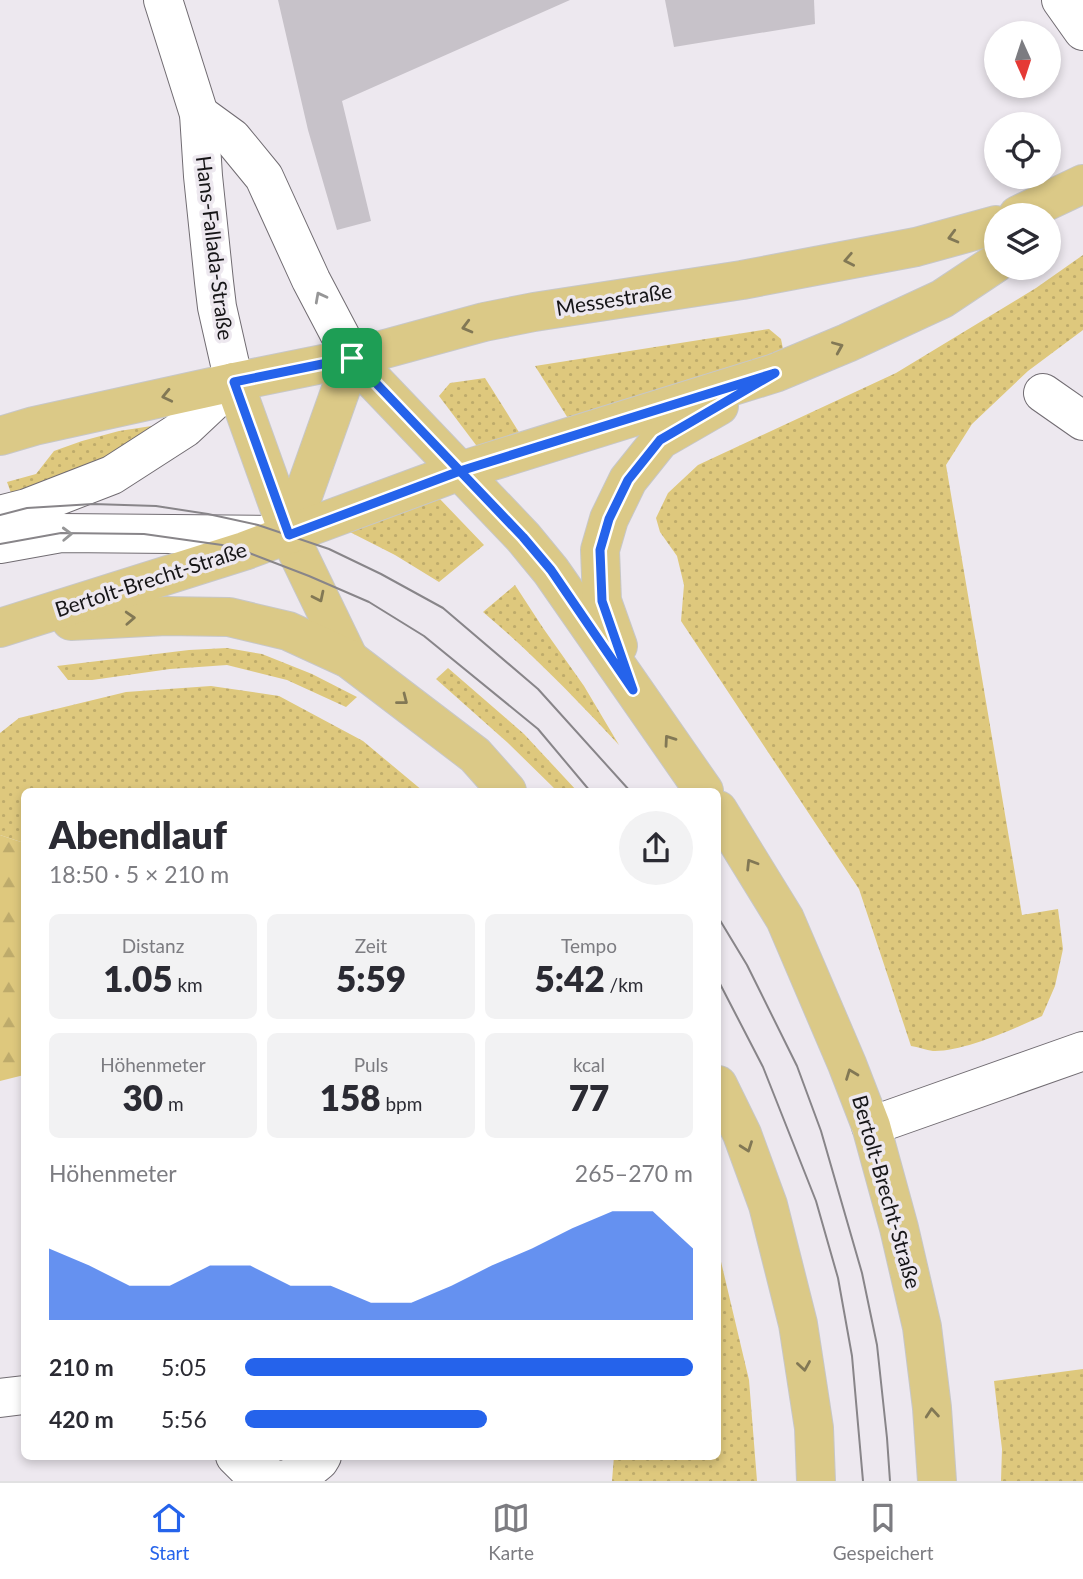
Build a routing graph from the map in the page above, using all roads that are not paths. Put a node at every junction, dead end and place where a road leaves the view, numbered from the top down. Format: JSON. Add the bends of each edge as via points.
{"nodes":[{"id":1,"x":163,"y":0,"type":"edge"},
{"id":2,"x":1061,"y":0,"type":"edge"},
{"id":3,"x":1083,"y":32,"type":"edge"},
{"id":4,"x":200,"y":114,"type":"junction"},
{"id":5,"x":1083,"y":184,"type":"edge"},
{"id":6,"x":1083,"y":200,"type":"edge"},
{"id":7,"x":1043,"y":203,"type":"edge"},
{"id":8,"x":1061,"y":217,"type":"edge"},
{"id":9,"x":984,"y":228,"type":"edge"},
{"id":10,"x":984,"y":271,"type":"edge"},
{"id":11,"x":352,"y":358,"type":"junction"},
{"id":12,"x":775,"y":373,"type":"junction"},
{"id":13,"x":234,"y":382,"type":"junction"},
{"id":14,"x":1043,"y":393,"type":"dead end"},
{"id":15,"x":1083,"y":421,"type":"edge"},
{"id":16,"x":0,"y":436,"type":"edge"},
{"id":17,"x":460,"y":471,"type":"junction"},
{"id":18,"x":0,"y":515,"type":"edge"},
{"id":19,"x":289,"y":535,"type":"junction"},
{"id":20,"x":0,"y":544,"type":"edge"},
{"id":21,"x":6,"y":626,"type":"edge"},
{"id":22,"x":349,"y":659,"type":"junction"},
{"id":23,"x":633,"y":690,"type":"junction"},
{"id":24,"x":504,"y":788,"type":"edge"},
{"id":25,"x":702,"y":788,"type":"edge"},
{"id":26,"x":721,"y":815,"type":"edge"},
{"id":27,"x":1083,"y":1051,"type":"edge"},
{"id":28,"x":721,"y":1091,"type":"edge"},
{"id":29,"x":871,"y":1126,"type":"junction"},
{"id":30,"x":21,"y":1395,"type":"edge"},
{"id":31,"x":0,"y":1398,"type":"edge"},
{"id":32,"x":239,"y":1460,"type":"edge"},
{"id":33,"x":320,"y":1460,"type":"edge"},
{"id":34,"x":816,"y":1481,"type":"edge"},
{"id":35,"x":937,"y":1481,"type":"edge"}],
"edges":[{"from":1,"to":4,"type":"street","name":"Hans-Fallada-Straße"},
{"from":2,"to":3,"type":"street"},
{"from":11,"to":4,"type":"street","name":"Hans-Fallada-Straße","one_way":true,"via":[[264,177],[232,138]]},
{"from":4,"to":13,"type":"street","name":"Hans-Fallada-Straße","via":[[217,307]]},
{"from":5,"to":7,"type":"main road"},
{"from":6,"to":8,"type":"main road"},
{"from":9,"to":11,"type":"main road","name":"Messestraße","one_way":true,"via":[[916,247],[796,270],[484,322]]},
{"from":12,"to":10,"type":"main road","one_way":true,"via":[[942,299]]},
{"from":11,"to":13,"type":"main road","name":"Messestraße"},
{"from":11,"to":17,"type":"main road"},
{"from":11,"to":19,"type":"main road"},
{"from":12,"to":17,"type":"main road"},
{"from":12,"to":23,"type":"main road","via":[[660,440],[628,480],[609,519],[600,550],[602,601]]},
{"from":13,"to":16,"type":"main road","one_way":true},
{"from":13,"to":18,"type":"street","via":[[185,428],[112,475]]},
{"from":13,"to":19,"type":"main road","name":"Bertolt-Brecht-Straße"},
{"from":14,"to":15,"type":"street"},
{"from":17,"to":19,"type":"main road","name":"Bertolt-Brecht-Straße"},
{"from":17,"to":23,"type":"main road","via":[[551,570]]},
{"from":20,"to":19,"type":"street","one_way":true,"via":[[61,533]]},
{"from":19,"to":21,"type":"main road","name":"Bertolt-Brecht-Straße"},
{"from":19,"to":22,"type":"main road","name":"Bertolt-Brecht-Straße","one_way":true},
{"from":21,"to":22,"type":"main road","name":"Bertolt-Brecht-Straße","one_way":true,"via":[[166,616],[229,617],[288,631]]},
{"from":22,"to":24,"type":"main road","name":"Bertolt-Brecht-Straße","one_way":true,"via":[[475,755]]},
{"from":25,"to":23,"type":"main road","one_way":true},
{"from":29,"to":26,"type":"main road","name":"Bertolt-Brecht-Straße","one_way":true,"via":[[785,919]]},
{"from":27,"to":29,"type":"street"},
{"from":28,"to":34,"type":"main road","one_way":true,"via":[[768,1205],[798,1324],[814,1428]]},
{"from":35,"to":29,"type":"main road","name":"Bertolt-Brecht-Straße","one_way":true,"via":[[922,1327]]},
{"from":30,"to":31,"type":"street"},
{"from":32,"to":33,"type":"street","via":[[280,1481],[304,1473]]}]}
